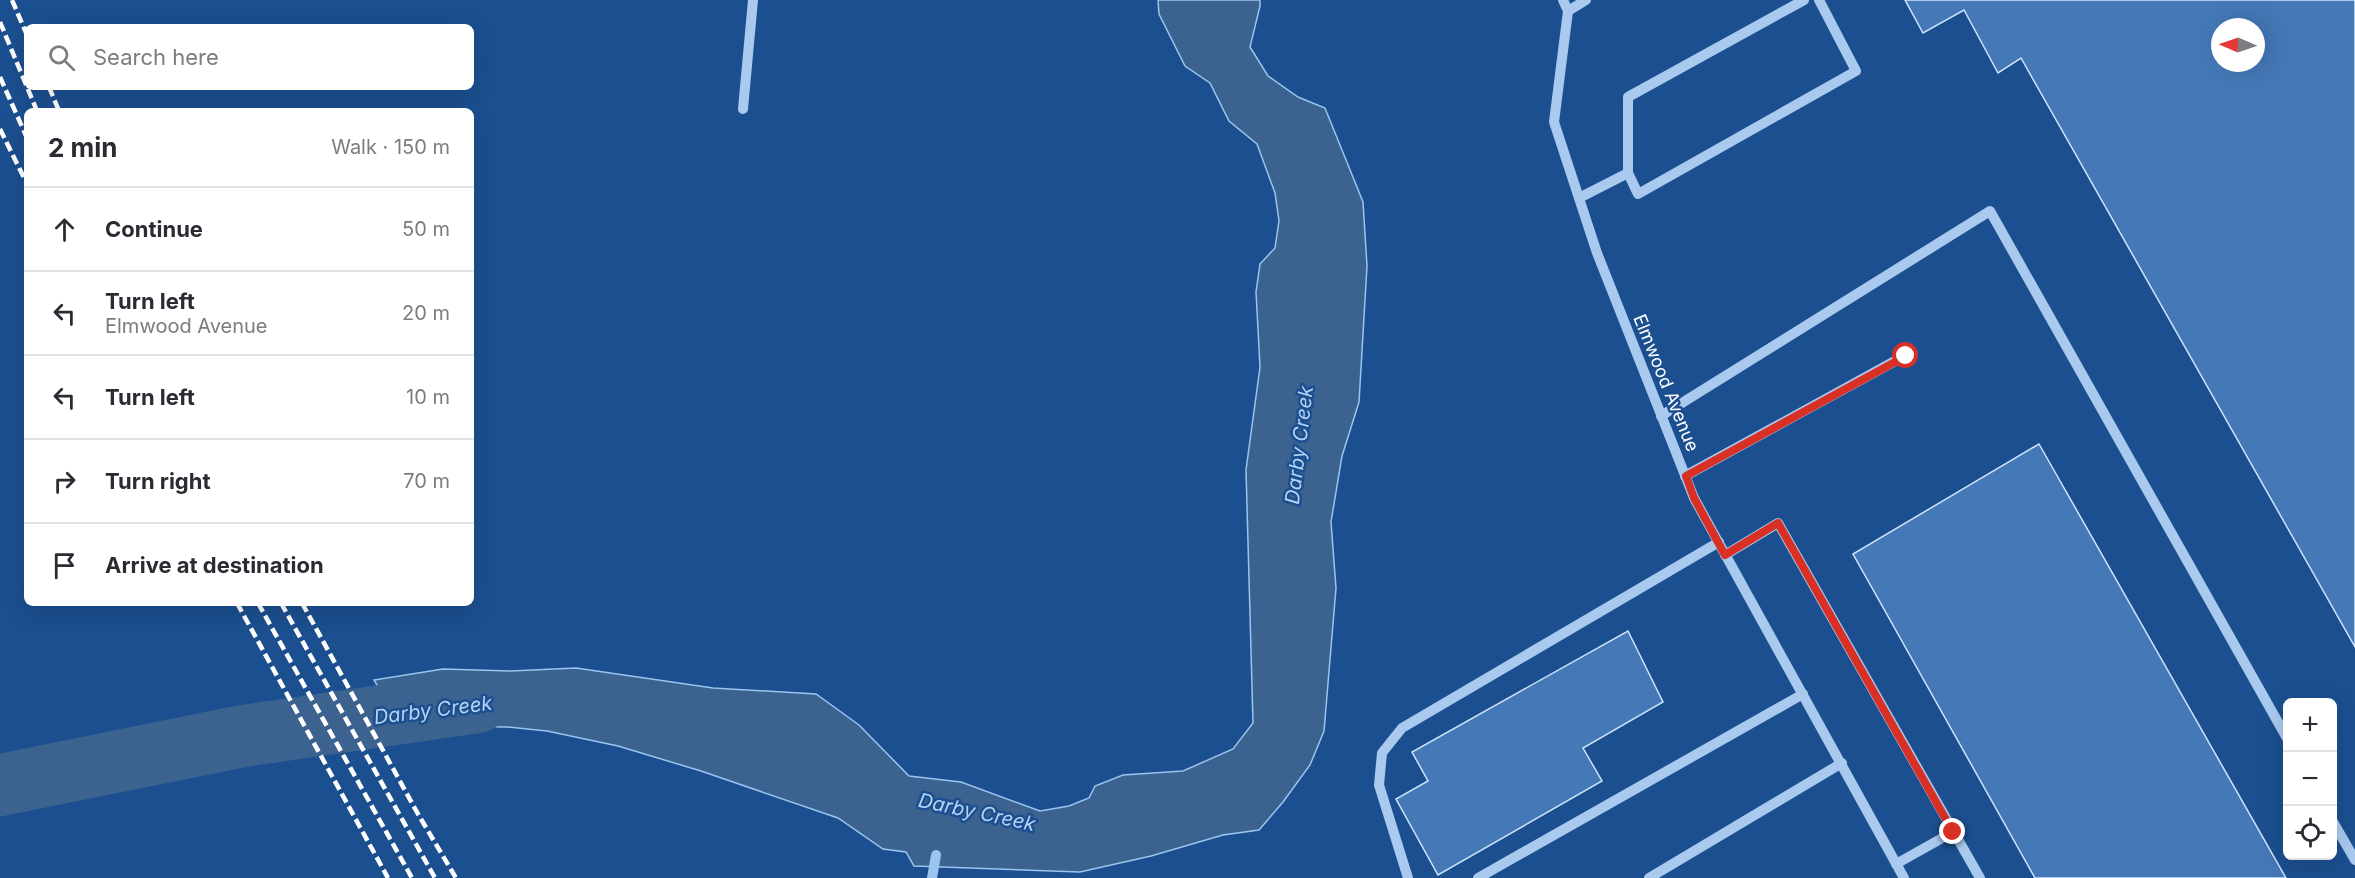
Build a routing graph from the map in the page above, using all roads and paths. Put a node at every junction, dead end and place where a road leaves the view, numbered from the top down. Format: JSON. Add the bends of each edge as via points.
{"nodes":[{"id":1,"x":753,"y":0,"type":"edge"},
{"id":2,"x":1563,"y":0,"type":"edge"},
{"id":3,"x":1586,"y":0,"type":"edge"},
{"id":4,"x":1804,"y":0,"type":"edge"},
{"id":5,"x":1819,"y":0,"type":"edge"},
{"id":6,"x":1568,"y":11,"type":"junction"},
{"id":7,"x":743,"y":110,"type":"dead end"},
{"id":8,"x":1628,"y":173,"type":"junction"},
{"id":9,"x":1579,"y":198,"type":"junction"},
{"id":10,"x":1906,"y":356,"type":"dead end"},
{"id":11,"x":1661,"y":416,"type":"junction"},
{"id":12,"x":1686,"y":476,"type":"junction"},
{"id":13,"x":1719,"y":542,"type":"junction"},
{"id":14,"x":1725,"y":555,"type":"junction"},
{"id":15,"x":1803,"y":694,"type":"junction"},
{"id":16,"x":2283,"y":731,"type":"edge"},
{"id":17,"x":1842,"y":763,"type":"junction"},
{"id":18,"x":2337,"y":829,"type":"edge"},
{"id":19,"x":1953,"y":832,"type":"junction"},
{"id":20,"x":2355,"y":860,"type":"edge"},
{"id":21,"x":1896,"y":864,"type":"junction"},
{"id":22,"x":1408,"y":878,"type":"edge"},
{"id":23,"x":1478,"y":878,"type":"edge"},
{"id":24,"x":1649,"y":878,"type":"edge"},
{"id":25,"x":1904,"y":878,"type":"edge"},
{"id":26,"x":1980,"y":878,"type":"edge"}],
"edges":[{"from":1,"to":7,"type":"street"},
{"from":2,"to":6,"type":"street"},
{"from":3,"to":6,"type":"street"},
{"from":4,"to":8,"type":"street","via":[[1628,97]]},
{"from":5,"to":8,"type":"street","via":[[1856,71],[1638,194]]},
{"from":6,"to":9,"type":"street","name":"Elmwood Avenue","via":[[1554,122]]},
{"from":8,"to":9,"type":"street"},
{"from":9,"to":11,"type":"street","name":"Elmwood Avenue"},
{"from":10,"to":12,"type":"street"},
{"from":11,"to":12,"type":"street","name":"Elmwood Avenue"},
{"from":11,"to":16,"type":"street","via":[[1990,211]]},
{"from":12,"to":13,"type":"street","name":"Elmwood Avenue"},
{"from":13,"to":14,"type":"street","name":"Elmwood Avenue"},
{"from":13,"to":22,"type":"street","via":[[1402,728],[1382,753],[1379,785]]},
{"from":14,"to":15,"type":"street","name":"Elmwood Avenue"},
{"from":14,"to":19,"type":"street","via":[[1778,523]]},
{"from":15,"to":17,"type":"street","name":"Elmwood Avenue"},
{"from":15,"to":23,"type":"street"},
{"from":17,"to":21,"type":"street","name":"Elmwood Avenue"},
{"from":17,"to":24,"type":"street"},
{"from":18,"to":20,"type":"street"},
{"from":19,"to":21,"type":"street"},
{"from":19,"to":26,"type":"street"},
{"from":21,"to":25,"type":"street","name":"Elmwood Avenue"}]}
